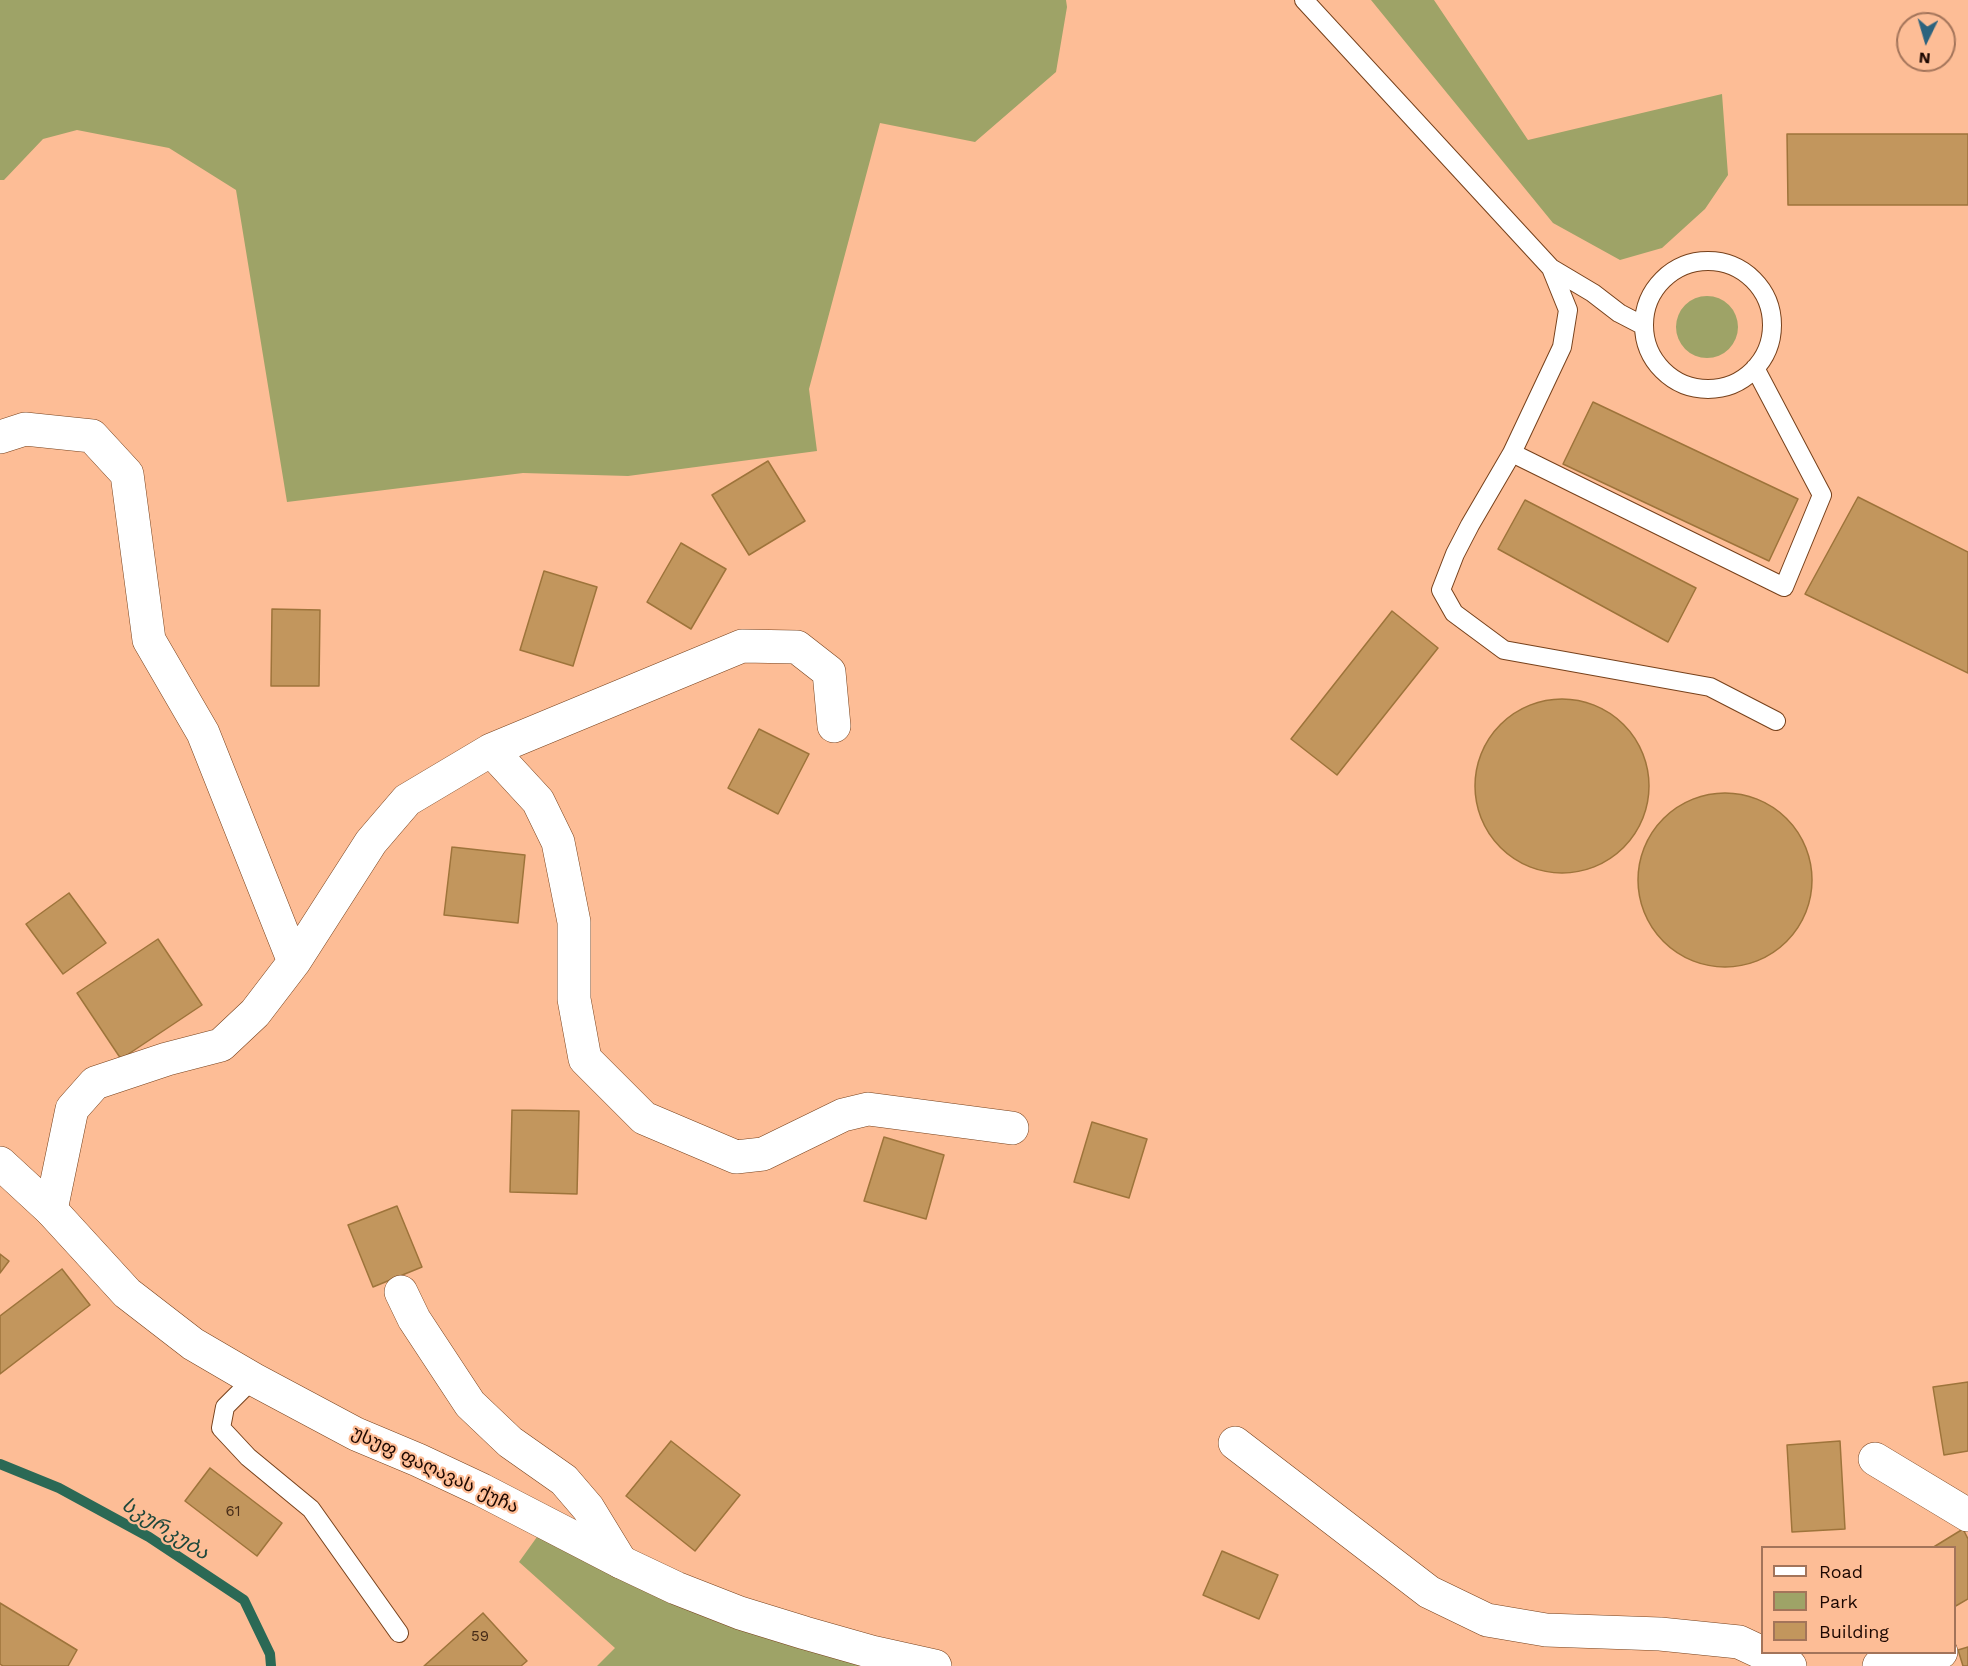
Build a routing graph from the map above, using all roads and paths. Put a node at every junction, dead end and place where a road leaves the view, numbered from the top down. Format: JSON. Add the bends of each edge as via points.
{"nodes":[{"id":1,"x":1304,"y":0,"type":"edge"},
{"id":2,"x":1551,"y":268,"type":"junction"},
{"id":3,"x":1644,"y":326,"type":"junction"},
{"id":4,"x":1755,"y":368,"type":"junction"},
{"id":5,"x":0,"y":437,"type":"edge"},
{"id":6,"x":1512,"y":453,"type":"junction"},
{"id":7,"x":1776,"y":721,"type":"dead end"},
{"id":8,"x":834,"y":726,"type":"dead end"},
{"id":9,"x":490,"y":750,"type":"junction"},
{"id":10,"x":294,"y":962,"type":"junction"},
{"id":11,"x":1012,"y":1128,"type":"dead end"},
{"id":12,"x":0,"y":1163,"type":"edge"},
{"id":13,"x":51,"y":1210,"type":"junction"},
{"id":14,"x":401,"y":1292,"type":"dead end"},
{"id":15,"x":253,"y":1379,"type":"junction"},
{"id":16,"x":1235,"y":1443,"type":"dead end"},
{"id":17,"x":1875,"y":1459,"type":"dead end"},
{"id":18,"x":1968,"y":1515,"type":"edge"},
{"id":19,"x":621,"y":1562,"type":"junction"},
{"id":20,"x":399,"y":1633,"type":"dead end"},
{"id":21,"x":1761,"y":1652,"type":"edge"},
{"id":22,"x":1764,"y":1654,"type":"edge"},
{"id":23,"x":1938,"y":1654,"type":"edge"},
{"id":24,"x":935,"y":1666,"type":"edge"},
{"id":25,"x":1790,"y":1666,"type":"edge"},
{"id":26,"x":1879,"y":1666,"type":"edge"}],
"edges":[{"from":1,"to":2,"type":"lane"},
{"from":2,"to":3,"type":"lane"},
{"from":2,"to":6,"type":"lane","via":[[1568,310],[1562,347]]},
{"from":3,"to":4,"type":"lane","via":[[1648,347],[1659,366],[1686,384],[1717,388],[1738,382]]},
{"from":3,"to":4,"type":"lane","via":[[1647,306],[1656,287],[1671,273],[1690,263],[1731,265],[1749,275],[1763,291],[1771,310],[1772,331],[1767,351]]},
{"from":4,"to":6,"type":"lane","via":[[1822,495],[1784,587]]},
{"from":5,"to":10,"type":"street","via":[[25,429],[92,436],[127,474],[150,640],[203,733]]},
{"from":6,"to":7,"type":"lane","via":[[1455,554],[1442,590],[1454,613],[1504,650],[1710,687]]},
{"from":8,"to":9,"type":"street","via":[[829,672],[798,647],[742,646]]},
{"from":9,"to":10,"type":"street","via":[[407,800],[371,842]]},
{"from":9,"to":11,"type":"street","via":[[538,801],[558,842],[574,922],[574,999],[585,1059],[644,1118],[736,1157],[763,1154],[843,1115],[868,1109]]},
{"from":10,"to":13,"type":"street","via":[[255,1013],[220,1045],[95,1083],[72,1109]]},
{"from":12,"to":13,"type":"street","name":"უსუფ ფაღავას ქუჩა"},
{"from":13,"to":15,"type":"street","name":"უსუფ ფაღავას ქუჩა","via":[[127,1293],[193,1344]]},
{"from":14,"to":19,"type":"street","via":[[414,1319],[470,1404],[510,1442],[564,1480],[588,1508]]},
{"from":15,"to":19,"type":"street","name":"უსუფ ფაღავას ქუჩა","via":[[356,1434],[482,1490]]},
{"from":15,"to":20,"type":"lane","via":[[225,1407],[221,1428],[248,1457],[311,1509]]},
{"from":16,"to":21,"type":"street","via":[[1429,1592],[1487,1620],[1546,1630],[1660,1634],[1739,1642]]},
{"from":17,"to":18,"type":"street"},
{"from":19,"to":24,"type":"street","name":"უსუფ ფაღავას ქუჩა","via":[[740,1613],[872,1652]]},
{"from":22,"to":25,"type":"street"},
{"from":23,"to":26,"type":"street"}]}
